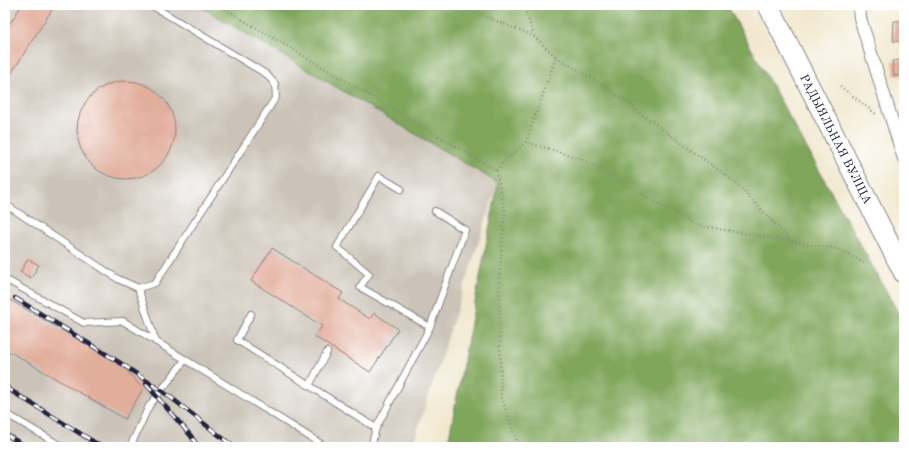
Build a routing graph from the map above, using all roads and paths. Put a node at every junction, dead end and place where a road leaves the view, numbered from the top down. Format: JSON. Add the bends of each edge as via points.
{"nodes":[{"id":1,"x":151,"y":5,"type":"edge"},
{"id":2,"x":218,"y":5,"type":"edge"},
{"id":3,"x":456,"y":5,"type":"edge"},
{"id":4,"x":522,"y":5,"type":"edge"},
{"id":5,"x":768,"y":5,"type":"edge"},
{"id":6,"x":859,"y":5,"type":"edge"},
{"id":7,"x":534,"y":36,"type":"junction"},
{"id":8,"x":556,"y":57,"type":"junction"},
{"id":9,"x":840,"y":86,"type":"dead end"},
{"id":10,"x":894,"y":127,"type":"junction"},
{"id":11,"x":526,"y":142,"type":"junction"},
{"id":12,"x":904,"y":159,"type":"edge"},
{"id":13,"x":496,"y":170,"type":"junction"},
{"id":14,"x":401,"y":189,"type":"dead end"},
{"id":15,"x":5,"y":204,"type":"edge"},
{"id":16,"x":435,"y":211,"type":"dead end"},
{"id":17,"x":791,"y":241,"type":"junction"},
{"id":18,"x":866,"y":264,"type":"dead end"},
{"id":19,"x":904,"y":273,"type":"edge"},
{"id":20,"x":5,"y":279,"type":"edge"},
{"id":21,"x":138,"y":288,"type":"junction"},
{"id":22,"x":252,"y":314,"type":"dead end"},
{"id":23,"x":430,"y":327,"type":"junction"},
{"id":24,"x":156,"y":342,"type":"junction"},
{"id":25,"x":327,"y":352,"type":"dead end"},
{"id":26,"x":185,"y":360,"type":"junction"},
{"id":27,"x":309,"y":386,"type":"junction"},
{"id":28,"x":5,"y":413,"type":"edge"},
{"id":29,"x":376,"y":428,"type":"junction"},
{"id":30,"x":64,"y":447,"type":"edge"},
{"id":31,"x":130,"y":447,"type":"edge"},
{"id":32,"x":326,"y":447,"type":"edge"},
{"id":33,"x":371,"y":447,"type":"edge"},
{"id":34,"x":519,"y":447,"type":"edge"}],
"edges":[{"from":1,"to":21,"type":"lane","via":[[266,74],[275,84],[276,97],[155,283]]},
{"from":2,"to":13,"type":"path"},
{"from":3,"to":7,"type":"path"},
{"from":4,"to":7,"type":"path"},
{"from":5,"to":19,"type":"main road","name":"РАДЫЯЛЬНАЯ ВУЛІЦА"},
{"from":6,"to":10,"type":"street","via":[[860,18]]},
{"from":7,"to":8,"type":"path"},
{"from":8,"to":11,"type":"path"},
{"from":8,"to":17,"type":"path","via":[[600,83],[736,183]]},
{"from":9,"to":10,"type":"path"},
{"from":10,"to":12,"type":"street"},
{"from":11,"to":13,"type":"path"},
{"from":11,"to":17,"type":"path","via":[[582,159],[694,225]]},
{"from":13,"to":34,"type":"path","via":[[505,211],[499,278],[501,396]]},
{"from":14,"to":23,"type":"lane","via":[[380,176],[337,247],[369,274],[360,287]]},
{"from":15,"to":21,"type":"lane","via":[[118,279]]},
{"from":16,"to":23,"type":"lane","via":[[465,230]]},
{"from":17,"to":18,"type":"path","via":[[838,249]]},
{"from":20,"to":24,"type":"lane","via":[[84,323],[123,321]]},
{"from":21,"to":24,"type":"lane"},
{"from":22,"to":27,"type":"lane","via":[[237,340]]},
{"from":23,"to":29,"type":"lane"},
{"from":24,"to":26,"type":"lane"},
{"from":25,"to":27,"type":"lane"},
{"from":26,"to":31,"type":"lane","via":[[149,406]]},
{"from":26,"to":32,"type":"lane"},
{"from":27,"to":29,"type":"lane"},
{"from":28,"to":30,"type":"lane"},
{"from":29,"to":33,"type":"lane"}]}
